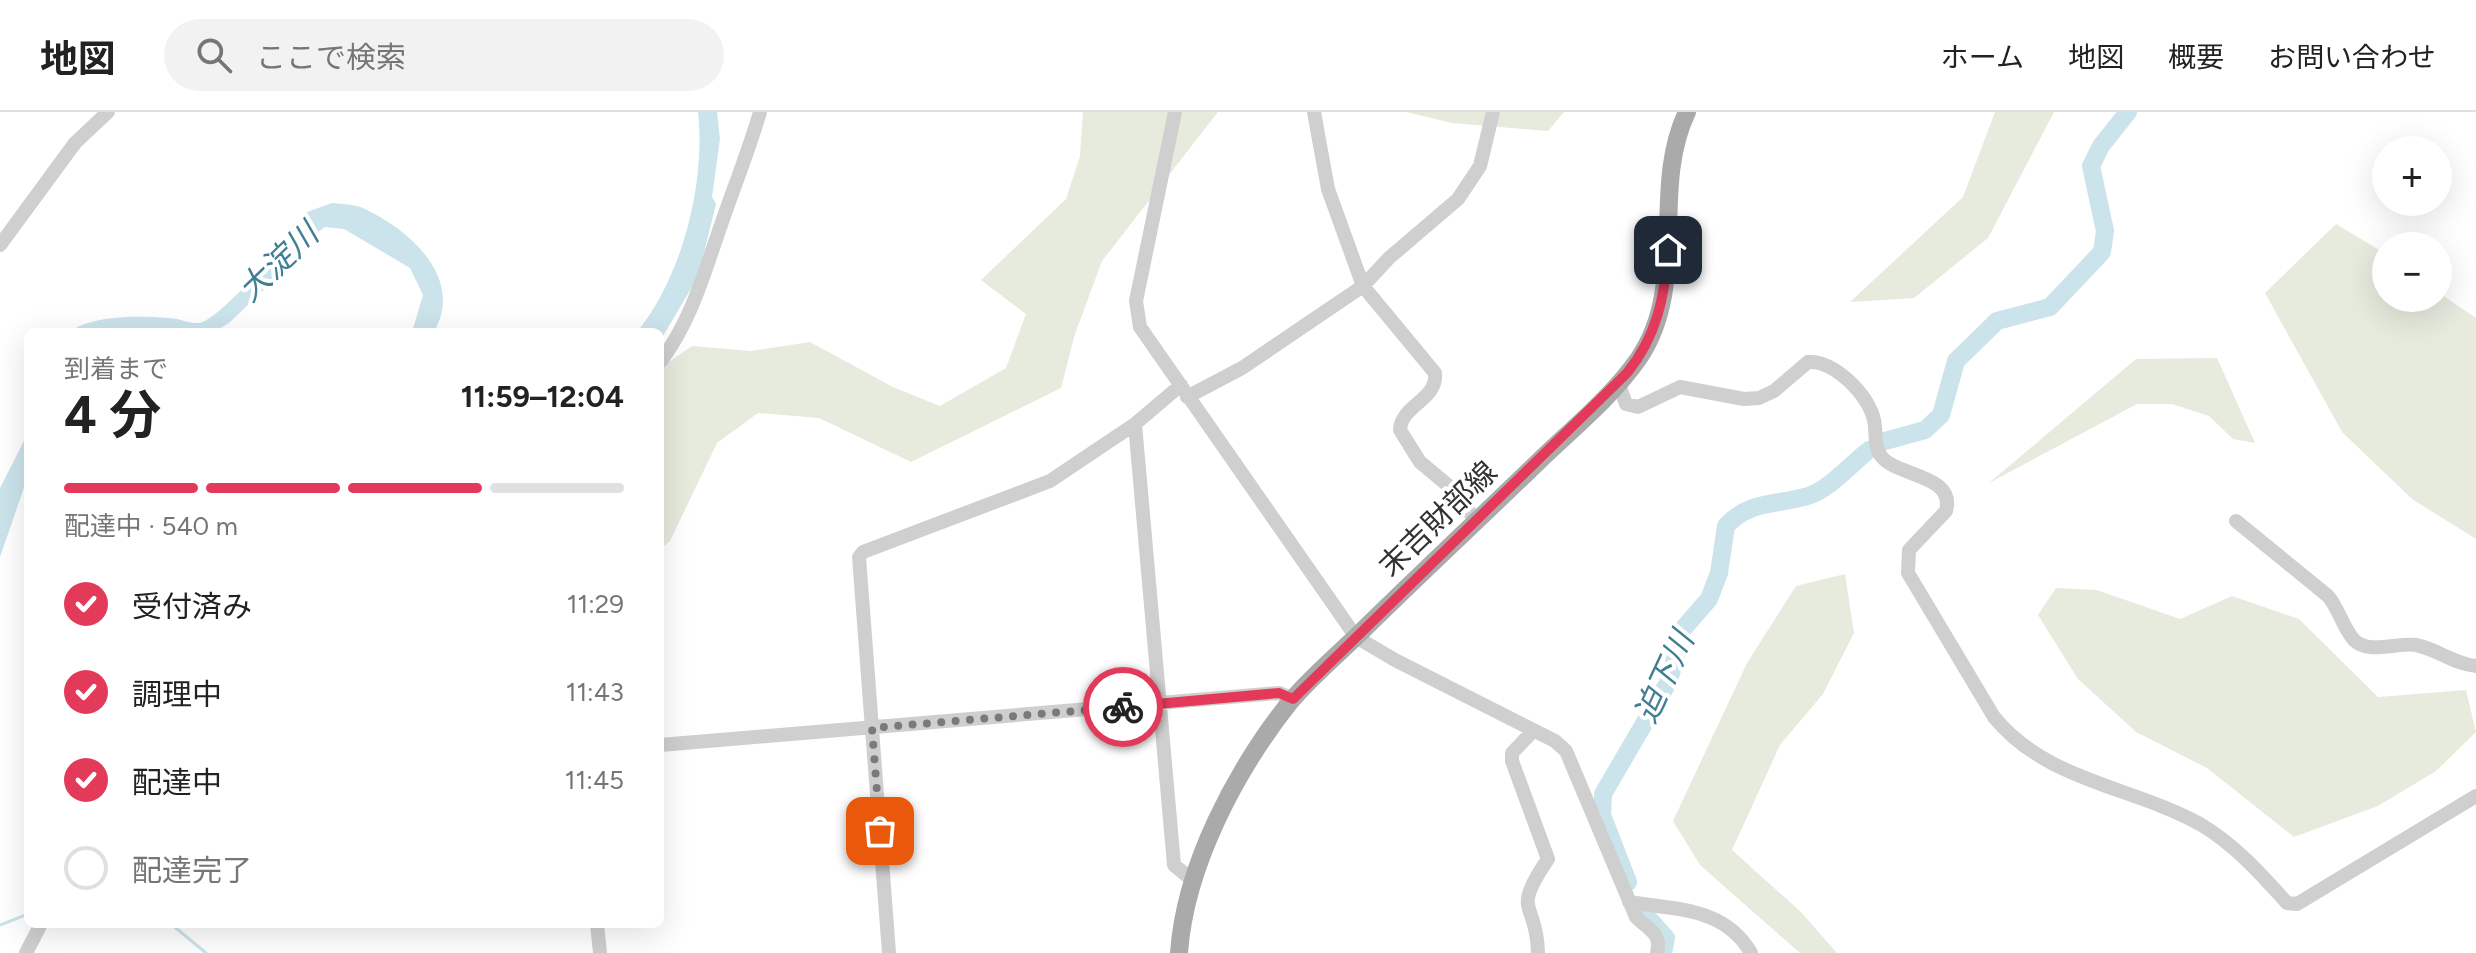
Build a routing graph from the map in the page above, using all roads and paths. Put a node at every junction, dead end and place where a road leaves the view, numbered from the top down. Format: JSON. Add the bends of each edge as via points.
{"nodes":[{"id":1,"x":108,"y":112,"type":"edge"},
{"id":2,"x":760,"y":112,"type":"edge"},
{"id":3,"x":1175,"y":112,"type":"edge"},
{"id":4,"x":1314,"y":112,"type":"edge"},
{"id":5,"x":1493,"y":112,"type":"edge"},
{"id":6,"x":1687,"y":112,"type":"edge"},
{"id":7,"x":0,"y":245,"type":"edge"},
{"id":8,"x":1363,"y":286,"type":"junction"},
{"id":9,"x":664,"y":357,"type":"edge"},
{"id":10,"x":1618,"y":382,"type":"junction"},
{"id":11,"x":1184,"y":391,"type":"junction"},
{"id":12,"x":1135,"y":424,"type":"junction"},
{"id":13,"x":2236,"y":521,"type":"dead end"},
{"id":14,"x":1476,"y":522,"type":"junction"},
{"id":15,"x":1356,"y":637,"type":"junction"},
{"id":16,"x":2476,"y":666,"type":"edge"},
{"id":17,"x":1293,"y":699,"type":"junction"},
{"id":18,"x":1161,"y":703,"type":"junction"},
{"id":19,"x":872,"y":728,"type":"junction"},
{"id":20,"x":1533,"y":731,"type":"junction"},
{"id":21,"x":664,"y":745,"type":"edge"},
{"id":22,"x":2476,"y":796,"type":"edge"},
{"id":23,"x":1191,"y":879,"type":"junction"},
{"id":24,"x":1629,"y":902,"type":"junction"},
{"id":25,"x":39,"y":928,"type":"edge"},
{"id":26,"x":597,"y":928,"type":"edge"},
{"id":27,"x":26,"y":953,"type":"edge"},
{"id":28,"x":600,"y":953,"type":"edge"},
{"id":29,"x":889,"y":953,"type":"edge"},
{"id":30,"x":1179,"y":953,"type":"edge"},
{"id":31,"x":1538,"y":953,"type":"edge"},
{"id":32,"x":1657,"y":953,"type":"edge"},
{"id":33,"x":1751,"y":953,"type":"edge"}],
"edges":[{"from":1,"to":7,"type":"street","via":[[75,143]]},
{"from":2,"to":9,"type":"street","via":[[704,280],[682,333]]},
{"from":3,"to":11,"type":"street","via":[[1136,301],[1140,327]]},
{"from":4,"to":8,"type":"street","via":[[1328,189]]},
{"from":5,"to":8,"type":"street","via":[[1480,166],[1458,199]]},
{"from":6,"to":10,"type":"main road","name":"末吉財部線","via":[[1671,175],[1662,302],[1649,342]]},
{"from":8,"to":11,"type":"street","via":[[1242,368]]},
{"from":8,"to":14,"type":"street","via":[[1435,373],[1433,387],[1403,417],[1404,440],[1420,462],[1456,492]]},
{"from":10,"to":14,"type":"main road","name":"末吉財部線"},
{"from":10,"to":22,"type":"street","via":[[1626,404],[1638,407],[1680,387],[1759,398],[1808,362],[1822,363],[1842,377],[1873,415],[1882,457],[1931,480],[1946,497],[1946,511],[1909,550],[1908,573],[2010,737],[2055,765],[2202,825],[2250,861],[2287,903],[2297,904]]},
{"from":11,"to":12,"type":"street"},
{"from":11,"to":15,"type":"street"},
{"from":12,"to":18,"type":"street"},
{"from":12,"to":19,"type":"street","via":[[1050,481],[863,552],[859,557]]},
{"from":13,"to":16,"type":"street","via":[[2328,596],[2362,644],[2416,645]]},
{"from":14,"to":15,"type":"main road","name":"末吉財部線"},
{"from":15,"to":17,"type":"main road","name":"末吉財部線"},
{"from":15,"to":20,"type":"street"},
{"from":17,"to":18,"type":"street","via":[[1279,693]]},
{"from":17,"to":23,"type":"main road","name":"末吉財部線","via":[[1252,759]]},
{"from":18,"to":19,"type":"street"},
{"from":18,"to":23,"type":"street","via":[[1174,865]]},
{"from":19,"to":21,"type":"street"},
{"from":19,"to":29,"type":"street"},
{"from":20,"to":24,"type":"street","via":[[1566,751]]},
{"from":20,"to":31,"type":"street","via":[[1512,753],[1512,761],[1548,859],[1527,894]]},
{"from":23,"to":30,"type":"main road","name":"末吉財部線"},
{"from":24,"to":32,"type":"street","via":[[1636,917],[1656,933]]},
{"from":24,"to":33,"type":"street","via":[[1706,914],[1730,926]]},
{"from":25,"to":27,"type":"street"},
{"from":26,"to":28,"type":"street"}]}
